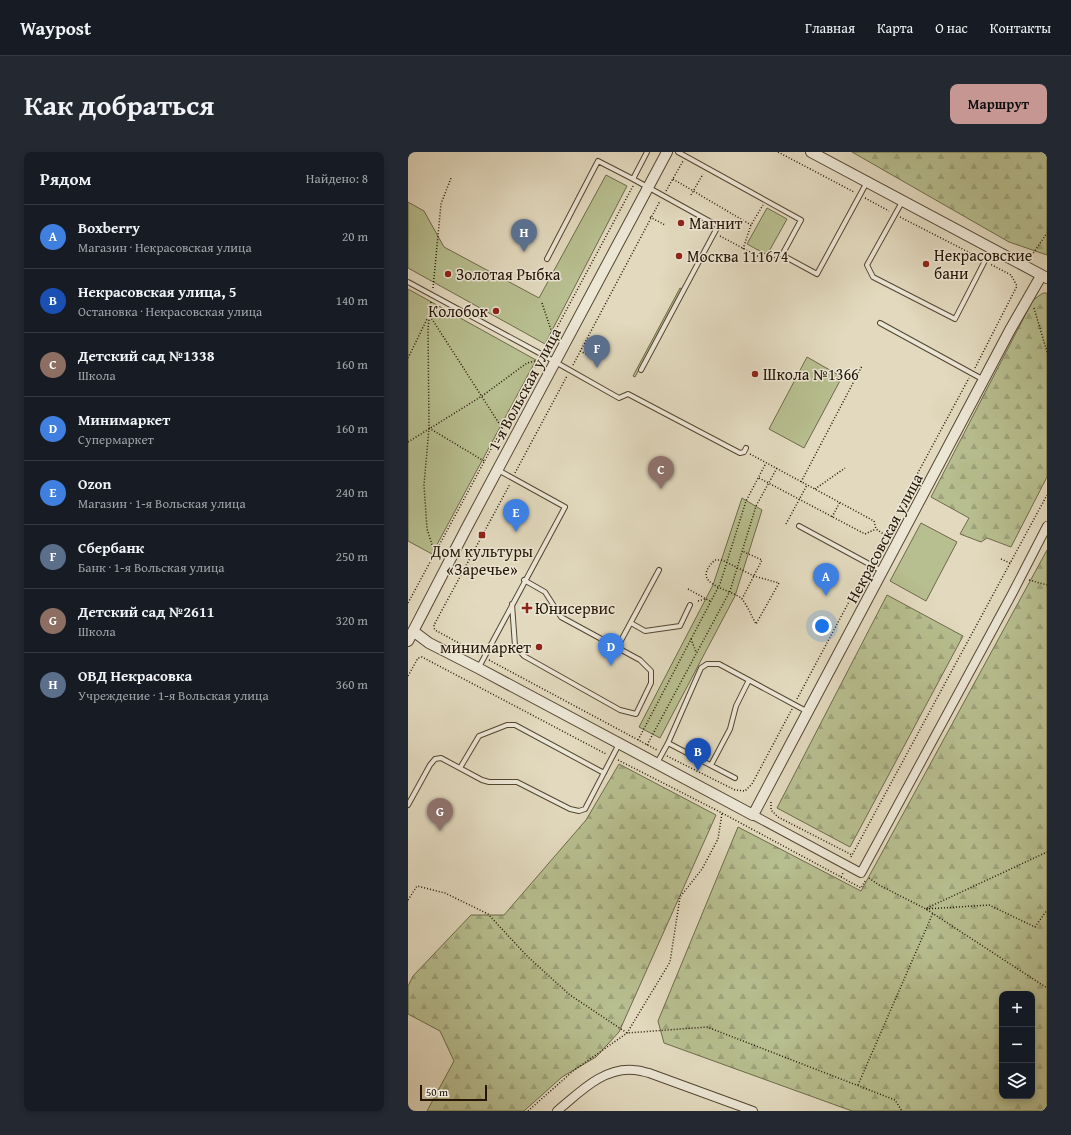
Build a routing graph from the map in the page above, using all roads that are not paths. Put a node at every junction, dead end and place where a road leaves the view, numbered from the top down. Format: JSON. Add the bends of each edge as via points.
{"nodes":[{"id":1,"x":647,"y":152,"type":"edge"},
{"id":2,"x":667,"y":152,"type":"edge"},
{"id":3,"x":678,"y":152,"type":"edge"},
{"id":4,"x":811,"y":152,"type":"edge"},
{"id":5,"x":634,"y":180,"type":"junction"},
{"id":6,"x":867,"y":182,"type":"junction"},
{"id":7,"x":648,"y":188,"type":"junction"},
{"id":8,"x":902,"y":202,"type":"junction"},
{"id":9,"x":991,"y":249,"type":"junction"},
{"id":10,"x":547,"y":259,"type":"dead end"},
{"id":11,"x":1044,"y":277,"type":"edge"},
{"id":12,"x":408,"y":282,"type":"edge"},
{"id":13,"x":880,"y":324,"type":"dead end"},
{"id":14,"x":556,"y":363,"type":"junction"},
{"id":15,"x":641,"y":370,"type":"dead end"},
{"id":16,"x":984,"y":380,"type":"junction"},
{"id":17,"x":745,"y":450,"type":"road end"},
{"id":18,"x":498,"y":470,"type":"junction"},
{"id":19,"x":799,"y":526,"type":"dead end"},
{"id":20,"x":1047,"y":526,"type":"edge"},
{"id":21,"x":659,"y":570,"type":"dead end"},
{"id":22,"x":883,"y":571,"type":"junction"},
{"id":23,"x":524,"y":580,"type":"junction"},
{"id":24,"x":512,"y":604,"type":"junction"},
{"id":25,"x":690,"y":605,"type":"dead end"},
{"id":26,"x":631,"y":623,"type":"junction"},
{"id":27,"x":410,"y":630,"type":"edge"},
{"id":28,"x":408,"y":641,"type":"edge"},
{"id":29,"x":617,"y":648,"type":"junction"},
{"id":30,"x":478,"y":668,"type":"junction"},
{"id":31,"x":749,"y":680,"type":"junction"},
{"id":32,"x":808,"y":712,"type":"junction"},
{"id":33,"x":620,"y":743,"type":"junction"},
{"id":34,"x":668,"y":743,"type":"junction"},
{"id":35,"x":657,"y":763,"type":"junction"},
{"id":36,"x":711,"y":765,"type":"junction"},
{"id":37,"x":460,"y":768,"type":"junction"},
{"id":38,"x":604,"y":773,"type":"junction"},
{"id":39,"x":735,"y":778,"type":"dead end"},
{"id":40,"x":408,"y":805,"type":"edge"},
{"id":41,"x":753,"y":815,"type":"junction"},
{"id":42,"x":557,"y":1111,"type":"edge"},
{"id":43,"x":753,"y":1111,"type":"edge"}],
"edges":[{"from":1,"to":5,"type":"lane"},
{"from":2,"to":7,"type":"street","name":"1-я Вольская улица"},
{"from":3,"to":6,"type":"lane","via":[[801,220],[782,255],[817,274]]},
{"from":4,"to":6,"type":"street"},
{"from":5,"to":7,"type":"lane"},
{"from":5,"to":10,"type":"lane","via":[[598,161]]},
{"from":6,"to":8,"type":"street"},
{"from":7,"to":14,"type":"street","name":"1-я Вольская улица"},
{"from":7,"to":15,"type":"lane","via":[[718,226]]},
{"from":8,"to":9,"type":"street"},
{"from":8,"to":9,"type":"lane","via":[[868,265],[873,277],[955,319]]},
{"from":9,"to":11,"type":"street"},
{"from":11,"to":16,"type":"street","name":"Некрасовская улица","via":[[1028,297]]},
{"from":12,"to":14,"type":"lane"},
{"from":13,"to":16,"type":"lane"},
{"from":14,"to":17,"type":"lane","via":[[619,398],[628,394],[740,453]]},
{"from":14,"to":18,"type":"street","name":"1-я Вольская улица"},
{"from":16,"to":22,"type":"street","name":"Некрасовская улица"},
{"from":18,"to":23,"type":"lane","via":[[564,507]]},
{"from":18,"to":27,"type":"street","name":"1-я Вольская улица"},
{"from":19,"to":22,"type":"lane"},
{"from":20,"to":41,"type":"street","via":[[862,873]]},
{"from":21,"to":26,"type":"lane"},
{"from":22,"to":32,"type":"street","name":"Некрасовская улица"},
{"from":23,"to":24,"type":"lane"},
{"from":23,"to":29,"type":"lane","via":[[545,592],[561,617]]},
{"from":24,"to":29,"type":"lane","via":[[515,646],[524,656],[620,710],[636,714],[650,683],[651,671],[640,660]]},
{"from":24,"to":30,"type":"lane"},
{"from":25,"to":26,"type":"lane","via":[[680,626],[645,630]]},
{"from":26,"to":29,"type":"lane"},
{"from":27,"to":28,"type":"street","name":"1-я Вольская улица"},
{"from":27,"to":30,"type":"street","via":[[429,643]]},
{"from":30,"to":33,"type":"street"},
{"from":31,"to":32,"type":"lane"},
{"from":31,"to":34,"type":"lane","via":[[718,664],[707,664],[702,668]]},
{"from":31,"to":36,"type":"lane","via":[[736,706],[730,729]]},
{"from":32,"to":41,"type":"street","name":"Некрасовская улица"},
{"from":33,"to":35,"type":"street"},
{"from":33,"to":38,"type":"lane"},
{"from":34,"to":35,"type":"lane"},
{"from":34,"to":36,"type":"lane"},
{"from":35,"to":41,"type":"street"},
{"from":36,"to":39,"type":"lane"},
{"from":37,"to":38,"type":"lane","via":[[489,782],[517,782],[570,809],[579,811],[585,809]]},
{"from":37,"to":38,"type":"lane","via":[[479,736],[507,725],[515,725]]},
{"from":37,"to":40,"type":"lane","via":[[441,758],[435,759]]},
{"from":42,"to":43,"type":"street","via":[[601,1077],[616,1071],[634,1070],[649,1073]]}]}
